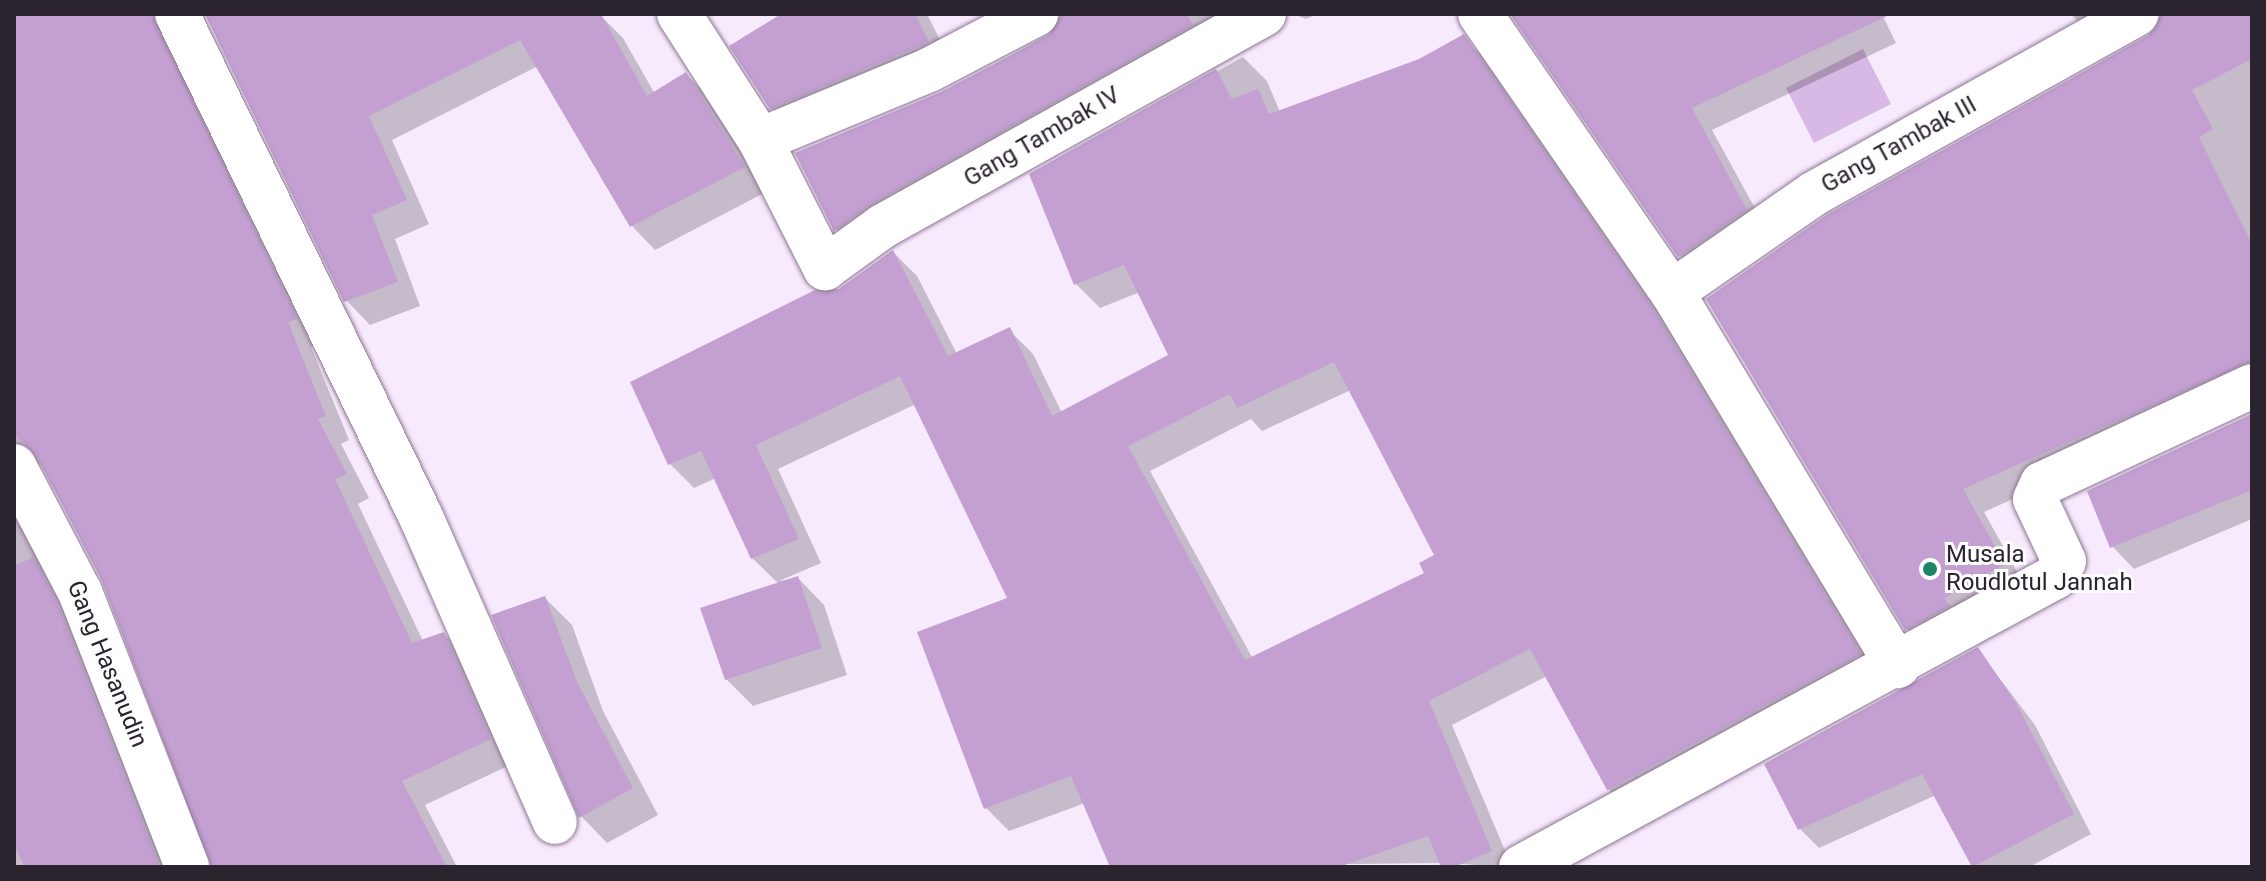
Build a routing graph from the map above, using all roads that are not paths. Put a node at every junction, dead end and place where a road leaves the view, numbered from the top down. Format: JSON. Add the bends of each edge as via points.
{"nodes":[{"id":1,"x":177,"y":14,"type":"edge"},
{"id":2,"x":679,"y":14,"type":"edge"},
{"id":3,"x":1036,"y":14,"type":"edge"},
{"id":4,"x":1264,"y":14,"type":"edge"},
{"id":5,"x":1480,"y":14,"type":"edge"},
{"id":6,"x":2136,"y":14,"type":"edge"},
{"id":7,"x":760,"y":140,"type":"junction"},
{"id":8,"x":1672,"y":292,"type":"junction"},
{"id":9,"x":2252,"y":386,"type":"edge"},
{"id":10,"x":14,"y":466,"type":"edge"},
{"id":11,"x":1898,"y":666,"type":"junction"},
{"id":12,"x":555,"y":822,"type":"dead end"},
{"id":13,"x":187,"y":867,"type":"edge"},
{"id":14,"x":1521,"y":867,"type":"edge"}],
"edges":[{"from":1,"to":12,"type":"street","via":[[421,517]]},
{"from":2,"to":7,"type":"street"},
{"from":3,"to":7,"type":"street","via":[[929,70]]},
{"from":4,"to":7,"type":"street","name":"Gang Tambak IV","via":[[883,226],[825,268]]},
{"from":5,"to":8,"type":"street"},
{"from":6,"to":8,"type":"street","name":"Gang Tambak III","via":[[1815,193]]},
{"from":8,"to":11,"type":"street"},
{"from":9,"to":11,"type":"street","via":[[2042,484],[2035,499],[2064,561],[2062,571]]},
{"from":10,"to":13,"type":"street","name":"Gang Hasanudin","via":[[80,592]]},
{"from":11,"to":14,"type":"street"}]}
